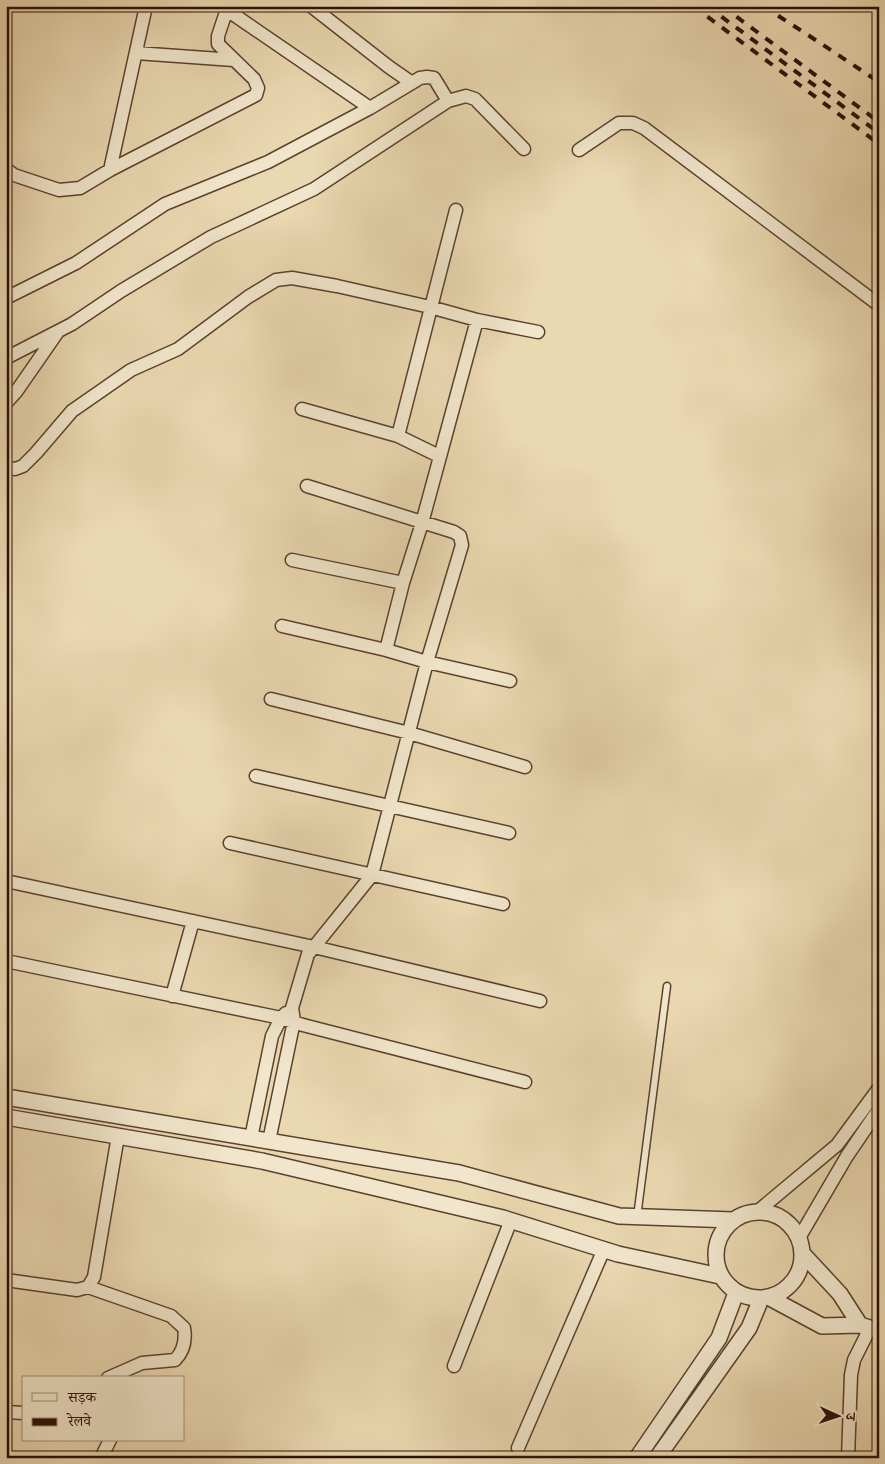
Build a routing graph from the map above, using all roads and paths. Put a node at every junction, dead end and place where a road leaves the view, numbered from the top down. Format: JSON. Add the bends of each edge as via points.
{"nodes":[{"id":1,"x":146,"y":6,"type":"edge"},
{"id":2,"x":311,"y":6,"type":"edge"},
{"id":3,"x":228,"y":8,"type":"edge"},
{"id":4,"x":136,"y":53,"type":"junction"},
{"id":5,"x":234,"y":60,"type":"junction"},
{"id":6,"x":412,"y":83,"type":"junction"},
{"id":7,"x":448,"y":101,"type":"junction"},
{"id":8,"x":370,"y":108,"type":"junction"},
{"id":9,"x":524,"y":149,"type":"dead end"},
{"id":10,"x":578,"y":150,"type":"dead end"},
{"id":11,"x":6,"y":169,"type":"edge"},
{"id":12,"x":110,"y":170,"type":"junction"},
{"id":13,"x":456,"y":210,"type":"dead end"},
{"id":14,"x":6,"y":298,"type":"edge"},
{"id":15,"x":879,"y":305,"type":"edge"},
{"id":16,"x":430,"y":307,"type":"junction"},
{"id":17,"x":477,"y":320,"type":"junction"},
{"id":18,"x":59,"y":331,"type":"junction"},
{"id":19,"x":538,"y":332,"type":"dead end"},
{"id":20,"x":6,"y":358,"type":"edge"},
{"id":21,"x":6,"y":403,"type":"edge"},
{"id":22,"x":302,"y":409,"type":"dead end"},
{"id":23,"x":398,"y":436,"type":"junction"},
{"id":24,"x":439,"y":456,"type":"junction"},
{"id":25,"x":6,"y":468,"type":"edge"},
{"id":26,"x":307,"y":486,"type":"dead end"},
{"id":27,"x":422,"y":523,"type":"junction"},
{"id":28,"x":292,"y":560,"type":"dead end"},
{"id":29,"x":403,"y":583,"type":"junction"},
{"id":30,"x":282,"y":626,"type":"dead end"},
{"id":31,"x":386,"y":650,"type":"junction"},
{"id":32,"x":427,"y":662,"type":"junction"},
{"id":33,"x":510,"y":682,"type":"dead end"},
{"id":34,"x":270,"y":699,"type":"dead end"},
{"id":35,"x":409,"y":733,"type":"junction"},
{"id":36,"x":524,"y":768,"type":"dead end"},
{"id":37,"x":256,"y":776,"type":"dead end"},
{"id":38,"x":390,"y":807,"type":"junction"},
{"id":39,"x":509,"y":833,"type":"dead end"},
{"id":40,"x":230,"y":843,"type":"dead end"},
{"id":41,"x":372,"y":875,"type":"junction"},
{"id":42,"x":6,"y":881,"type":"edge"},
{"id":43,"x":503,"y":904,"type":"dead end"},
{"id":44,"x":193,"y":921,"type":"junction"},
{"id":45,"x":314,"y":947,"type":"junction"},
{"id":46,"x":6,"y":961,"type":"edge"},
{"id":47,"x":667,"y":986,"type":"dead end"},
{"id":48,"x":172,"y":996,"type":"junction"},
{"id":49,"x":540,"y":1001,"type":"dead end"},
{"id":50,"x":288,"y":1020,"type":"junction"},
{"id":51,"x":525,"y":1082,"type":"dead end"},
{"id":52,"x":879,"y":1088,"type":"edge"},
{"id":53,"x":6,"y":1096,"type":"edge"},
{"id":54,"x":879,"y":1109,"type":"edge"},
{"id":55,"x":6,"y":1117,"type":"edge"},
{"id":56,"x":118,"y":1136,"type":"junction"},
{"id":57,"x":251,"y":1138,"type":"junction"},
{"id":58,"x":269,"y":1141,"type":"junction"},
{"id":59,"x":758,"y":1211,"type":"junction"},
{"id":60,"x":637,"y":1216,"type":"junction"},
{"id":61,"x":511,"y":1220,"type":"junction"},
{"id":62,"x":733,"y":1220,"type":"junction"},
{"id":63,"x":800,"y":1245,"type":"junction"},
{"id":64,"x":604,"y":1249,"type":"junction"},
{"id":65,"x":720,"y":1276,"type":"junction"},
{"id":66,"x":6,"y":1280,"type":"edge"},
{"id":67,"x":88,"y":1287,"type":"junction"},
{"id":68,"x":736,"y":1293,"type":"junction"},
{"id":69,"x":766,"y":1298,"type":"junction"},
{"id":70,"x":869,"y":1328,"type":"edge"},
{"id":71,"x":454,"y":1366,"type":"dead end"},
{"id":72,"x":127,"y":1373,"type":"edge"},
{"id":73,"x":6,"y":1412,"type":"edge"},
{"id":74,"x":22,"y":1413,"type":"edge"},
{"id":75,"x":109,"y":1442,"type":"edge"},
{"id":76,"x":518,"y":1448,"type":"dead end"},
{"id":77,"x":102,"y":1458,"type":"edge"},
{"id":78,"x":638,"y":1458,"type":"edge"},
{"id":79,"x":657,"y":1458,"type":"edge"},
{"id":80,"x":848,"y":1458,"type":"edge"}],
"edges":[{"from":1,"to":4,"type":"street"},
{"from":2,"to":6,"type":"street"},
{"from":3,"to":5,"type":"street","via":[[218,44]]},
{"from":3,"to":8,"type":"street"},
{"from":4,"to":5,"type":"street"},
{"from":4,"to":12,"type":"street"},
{"from":5,"to":12,"type":"street","via":[[254,79],[258,88],[256,95]]},
{"from":6,"to":7,"type":"street","via":[[427,77],[434,78]]},
{"from":6,"to":8,"type":"street"},
{"from":7,"to":9,"type":"street","via":[[466,96],[474,99]]},
{"from":7,"to":18,"type":"street","via":[[314,190],[211,237]]},
{"from":8,"to":14,"type":"street","via":[[268,162],[165,204],[76,263]]},
{"from":10,"to":15,"type":"street","via":[[619,123],[633,123],[644,128]]},
{"from":11,"to":12,"type":"street","via":[[14,175],[59,190],[80,188]]},
{"from":13,"to":16,"type":"street"},
{"from":16,"to":17,"type":"street"},
{"from":16,"to":23,"type":"street"},
{"from":16,"to":25,"type":"street","via":[[292,278],[276,280],[178,349],[131,370],[72,411],[23,466]]},
{"from":17,"to":19,"type":"street"},
{"from":17,"to":24,"type":"street"},
{"from":18,"to":20,"type":"street"},
{"from":18,"to":21,"type":"street"},
{"from":22,"to":23,"type":"street"},
{"from":23,"to":24,"type":"street"},
{"from":24,"to":27,"type":"street"},
{"from":26,"to":27,"type":"street"},
{"from":27,"to":29,"type":"street"},
{"from":27,"to":32,"type":"street","via":[[454,532],[460,536],[462,545]]},
{"from":28,"to":29,"type":"street"},
{"from":29,"to":31,"type":"street"},
{"from":30,"to":31,"type":"street"},
{"from":31,"to":32,"type":"street"},
{"from":32,"to":33,"type":"street"},
{"from":32,"to":35,"type":"street"},
{"from":34,"to":35,"type":"street"},
{"from":35,"to":36,"type":"street"},
{"from":35,"to":38,"type":"street"},
{"from":37,"to":38,"type":"street"},
{"from":38,"to":39,"type":"street"},
{"from":38,"to":41,"type":"street"},
{"from":40,"to":41,"type":"street"},
{"from":41,"to":43,"type":"street"},
{"from":41,"to":45,"type":"street"},
{"from":42,"to":44,"type":"street"},
{"from":44,"to":45,"type":"street"},
{"from":44,"to":48,"type":"street"},
{"from":45,"to":49,"type":"street"},
{"from":45,"to":50,"type":"street","via":[[308,954]]},
{"from":46,"to":48,"type":"street"},
{"from":47,"to":60,"type":"lane"},
{"from":48,"to":50,"type":"street"},
{"from":50,"to":51,"type":"street"},
{"from":50,"to":57,"type":"street","via":[[272,1036]]},
{"from":50,"to":58,"type":"street"},
{"from":52,"to":59,"type":"street","via":[[837,1145]]},
{"from":53,"to":57,"type":"street"},
{"from":54,"to":63,"type":"street","via":[[847,1156]]},
{"from":55,"to":56,"type":"street"},
{"from":56,"to":61,"type":"street","via":[[262,1161]]},
{"from":56,"to":67,"type":"street","via":[[94,1277]]},
{"from":57,"to":58,"type":"street"},
{"from":58,"to":60,"type":"street","via":[[459,1173],[619,1216]]},
{"from":59,"to":62,"type":"street"},
{"from":59,"to":63,"type":"street","via":[[782,1218],[792,1227]]},
{"from":60,"to":62,"type":"street"},
{"from":61,"to":64,"type":"street"},
{"from":61,"to":71,"type":"street"},
{"from":62,"to":65,"type":"street","via":[[722,1231],[716,1245],[715,1261]]},
{"from":63,"to":69,"type":"street","via":[[800,1267],[794,1281],[783,1291]]},
{"from":63,"to":70,"type":"street"},
{"from":64,"to":65,"type":"street"},
{"from":64,"to":76,"type":"street"},
{"from":65,"to":68,"type":"street"},
{"from":66,"to":67,"type":"street","via":[[77,1290]]},
{"from":67,"to":72,"type":"street","via":[[163,1312],[184,1328],[186,1338],[175,1360],[142,1363]]},
{"from":68,"to":69,"type":"street","via":[[748,1298]]},
{"from":68,"to":78,"type":"street","via":[[719,1338]]},
{"from":69,"to":70,"type":"street","via":[[822,1326]]},
{"from":69,"to":79,"type":"street","via":[[749,1328]]},
{"from":70,"to":80,"type":"street","via":[[854,1360],[851,1375]]},
{"from":73,"to":74,"type":"street"},
{"from":75,"to":77,"type":"street"}]}
